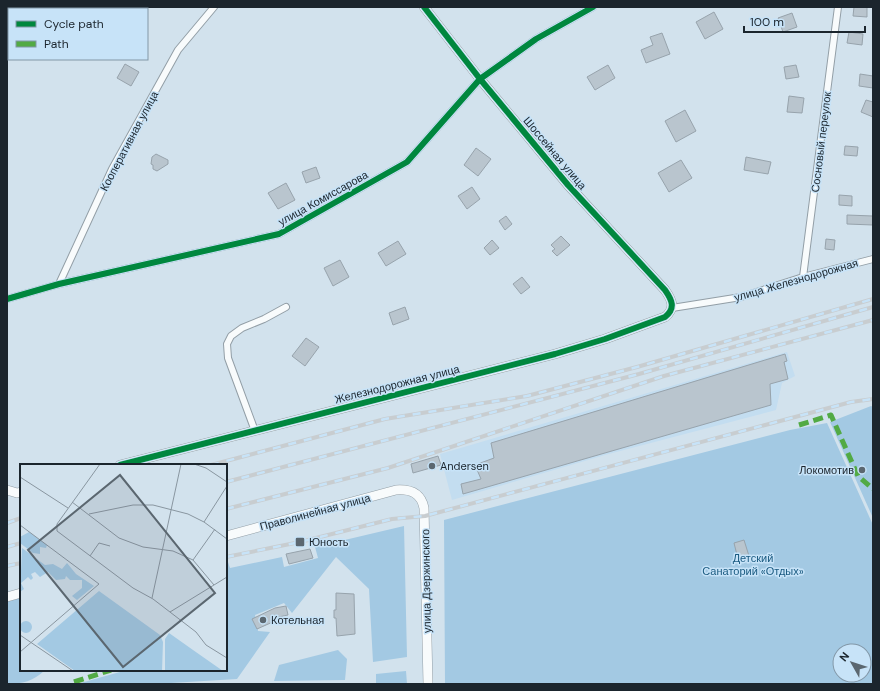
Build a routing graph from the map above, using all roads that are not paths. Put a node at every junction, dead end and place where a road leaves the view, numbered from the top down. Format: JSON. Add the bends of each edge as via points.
{"nodes":[{"id":1,"x":214,"y":7,"type":"edge"},
{"id":2,"x":424,"y":7,"type":"edge"},
{"id":3,"x":593,"y":7,"type":"edge"},
{"id":4,"x":838,"y":7,"type":"edge"},
{"id":5,"x":480,"y":79,"type":"junction"},
{"id":6,"x":873,"y":259,"type":"edge"},
{"id":7,"x":803,"y":277,"type":"junction"},
{"id":8,"x":59,"y":284,"type":"junction"},
{"id":9,"x":7,"y":299,"type":"edge"},
{"id":10,"x":286,"y":306,"type":"dead end"},
{"id":11,"x":672,"y":308,"type":"junction"},
{"id":12,"x":255,"y":431,"type":"junction"},
{"id":13,"x":124,"y":464,"type":"edge"},
{"id":14,"x":7,"y":490,"type":"edge"},
{"id":15,"x":404,"y":490,"type":"joint"},
{"id":16,"x":19,"y":493,"type":"edge"},
{"id":17,"x":227,"y":536,"type":"edge"},
{"id":18,"x":20,"y":593,"type":"edge"},
{"id":19,"x":7,"y":597,"type":"edge"},
{"id":20,"x":428,"y":684,"type":"edge"}],
"edges":[{"from":1,"to":8,"type":"street","name":"Кооперативная улица","via":[[178,50],[112,169]]},
{"from":2,"to":5,"type":"street","name":"Шоссейная улица"},
{"from":3,"to":5,"type":"street","name":"улица Комиссарова","via":[[536,39]]},
{"from":4,"to":7,"type":"street","name":"Сосновый переулок"},
{"from":5,"to":8,"type":"street","name":"улица Комиссарова","via":[[407,162],[279,234]]},
{"from":5,"to":11,"type":"street","name":"Шоссейная улица","via":[[568,185],[665,290],[672,301]]},
{"from":6,"to":7,"type":"street","name":"улица Железнодорожная"},
{"from":7,"to":11,"type":"street","name":"улица Железнодорожная","via":[[741,297]]},
{"from":8,"to":9,"type":"street","name":"улица Комиссарова"},
{"from":10,"to":12,"type":"street","via":[[242,328],[231,336],[227,344],[228,358]]},
{"from":11,"to":12,"type":"street","name":"Железнодорожная улица","via":[[670,314],[665,317],[598,342]]},
{"from":12,"to":13,"type":"street","name":"Железнодорожная улица"},
{"from":14,"to":16,"type":"street"},
{"from":15,"to":17,"type":"street","name":"Праволинейная улица","via":[[396,490]]},
{"from":15,"to":20,"type":"street","name":"улица Дзержинского","via":[[419,496],[424,508]]},
{"from":18,"to":19,"type":"street"}]}
